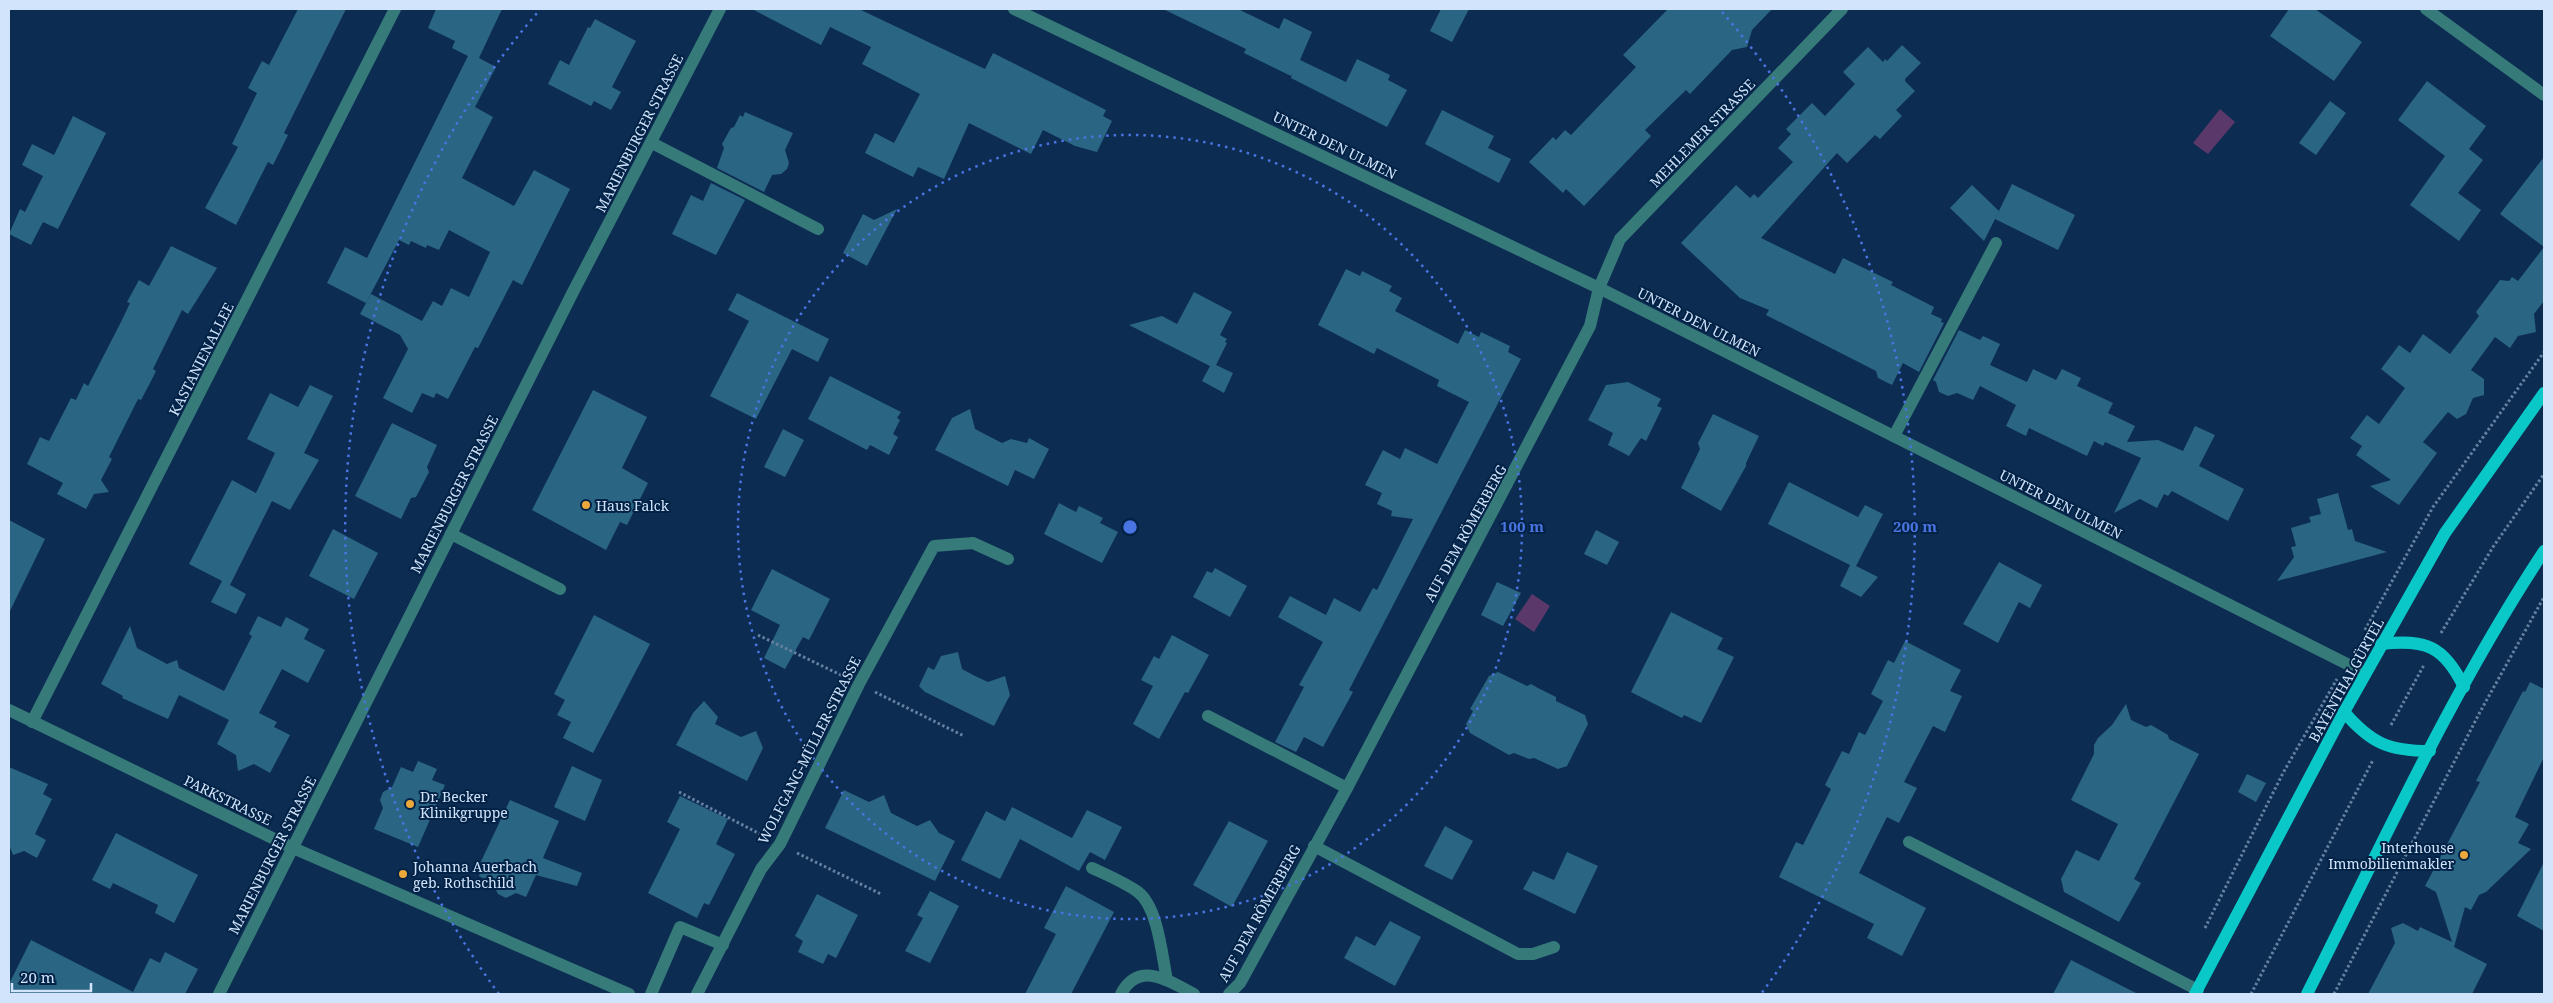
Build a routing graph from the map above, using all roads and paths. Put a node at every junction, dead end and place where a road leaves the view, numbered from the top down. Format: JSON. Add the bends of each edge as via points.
{"nodes":[{"id":1,"x":395,"y":9,"type":"edge"},
{"id":2,"x":720,"y":9,"type":"edge"},
{"id":3,"x":1014,"y":9,"type":"edge"},
{"id":4,"x":1842,"y":9,"type":"edge"},
{"id":5,"x":2426,"y":9,"type":"edge"},
{"id":6,"x":2544,"y":96,"type":"edge"},
{"id":7,"x":652,"y":143,"type":"junction"},
{"id":8,"x":818,"y":229,"type":"dead end"},
{"id":9,"x":1996,"y":243,"type":"dead end"},
{"id":10,"x":1599,"y":288,"type":"junction"},
{"id":11,"x":2544,"y":393,"type":"edge"},
{"id":12,"x":1894,"y":436,"type":"junction"},
{"id":13,"x":451,"y":534,"type":"junction"},
{"id":14,"x":2544,"y":551,"type":"edge"},
{"id":15,"x":1008,"y":558,"type":"dead end"},
{"id":16,"x":560,"y":590,"type":"dead end"},
{"id":17,"x":2544,"y":597,"type":"edge"},
{"id":18,"x":758,"y":635,"type":"dead end"},
{"id":19,"x":2382,"y":644,"type":"junction"},
{"id":20,"x":2365,"y":673,"type":"junction"},
{"id":21,"x":860,"y":684,"type":"junction"},
{"id":22,"x":2464,"y":687,"type":"junction"},
{"id":23,"x":9,"y":710,"type":"edge"},
{"id":24,"x":2344,"y":712,"type":"junction"},
{"id":25,"x":1208,"y":716,"type":"dead end"},
{"id":26,"x":32,"y":722,"type":"junction"},
{"id":27,"x":964,"y":736,"type":"dead end"},
{"id":28,"x":2430,"y":752,"type":"junction"},
{"id":29,"x":1347,"y":788,"type":"junction"},
{"id":30,"x":678,"y":792,"type":"dead end"},
{"id":31,"x":1909,"y":842,"type":"dead end"},
{"id":32,"x":780,"y":844,"type":"junction"},
{"id":33,"x":1314,"y":846,"type":"junction"},
{"id":34,"x":292,"y":848,"type":"junction"},
{"id":35,"x":1092,"y":868,"type":"dead end"},
{"id":36,"x":881,"y":894,"type":"dead end"},
{"id":37,"x":723,"y":945,"type":"junction"},
{"id":38,"x":1554,"y":947,"type":"dead end"},
{"id":39,"x":1167,"y":980,"type":"junction"},
{"id":40,"x":2197,"y":992,"type":"edge"},
{"id":41,"x":219,"y":994,"type":"edge"},
{"id":42,"x":629,"y":994,"type":"edge"},
{"id":43,"x":651,"y":994,"type":"edge"},
{"id":44,"x":697,"y":994,"type":"edge"},
{"id":45,"x":1121,"y":994,"type":"edge"},
{"id":46,"x":1194,"y":994,"type":"edge"},
{"id":47,"x":1229,"y":994,"type":"edge"},
{"id":48,"x":2307,"y":994,"type":"edge"},
{"id":49,"x":2334,"y":994,"type":"edge"}],
"edges":[{"from":1,"to":26,"type":"street","name":"KASTANIENALLEE"},
{"from":2,"to":7,"type":"street","name":"MARIENBURGER STRASSE"},
{"from":3,"to":10,"type":"street","name":"UNTER DEN ULMEN"},
{"from":4,"to":10,"type":"street","name":"MEHLEMER STRASSE","via":[[1620,239]]},
{"from":5,"to":6,"type":"street"},
{"from":7,"to":8,"type":"street"},
{"from":7,"to":13,"type":"street","name":"MARIENBURGER STRASSE"},
{"from":9,"to":12,"type":"street"},
{"from":10,"to":12,"type":"street","name":"UNTER DEN ULMEN"},
{"from":10,"to":29,"type":"street","name":"AUF DEM RÖMERBERG","via":[[1590,326]]},
{"from":11,"to":19,"type":"main road","name":"BAYENTHALGÜRTEL","via":[[2445,533]]},
{"from":12,"to":20,"type":"street","name":"UNTER DEN ULMEN"},
{"from":13,"to":16,"type":"street"},
{"from":13,"to":34,"type":"street","name":"MARIENBURGER STRASSE"},
{"from":14,"to":22,"type":"main road","via":[[2518,590]]},
{"from":15,"to":21,"type":"street","name":"WOLFGANG-MÜLLER-STRASSE","via":[[973,543],[934,546]]},
{"from":17,"to":49,"type":"path","via":[[2480,712]]},
{"from":18,"to":21,"type":"path"},
{"from":19,"to":20,"type":"main road","name":"BAYENTHALGÜRTEL"},
{"from":19,"to":22,"type":"main road","via":[[2406,641],[2433,648],[2453,665]]},
{"from":20,"to":24,"type":"main road","name":"BAYENTHALGÜRTEL"},
{"from":21,"to":27,"type":"path"},
{"from":21,"to":32,"type":"street","name":"WOLFGANG-MÜLLER-STRASSE"},
{"from":22,"to":28,"type":"main road"},
{"from":23,"to":26,"type":"street","name":"PARKSTRASSE"},
{"from":24,"to":28,"type":"main road","via":[[2362,733],[2382,744],[2408,751]]},
{"from":24,"to":40,"type":"main road","name":"BAYENTHALGÜRTEL"},
{"from":25,"to":29,"type":"street"},
{"from":26,"to":34,"type":"street","name":"PARKSTRASSE"},
{"from":28,"to":48,"type":"main road"},
{"from":29,"to":33,"type":"street","name":"AUF DEM RÖMERBERG"},
{"from":30,"to":32,"type":"path"},
{"from":31,"to":40,"type":"street"},
{"from":32,"to":36,"type":"path"},
{"from":32,"to":37,"type":"street","name":"WOLFGANG-MÜLLER-STRASSE","via":[[761,869]]},
{"from":33,"to":38,"type":"street","name":"AUF DEM RÖMERBERG","via":[[1518,954],[1532,954]]},
{"from":33,"to":47,"type":"street","name":"AUF DEM RÖMERBERG","via":[[1240,983]]},
{"from":34,"to":41,"type":"street","name":"MARIENBURGER STRASSE"},
{"from":34,"to":42,"type":"street","name":"PARKSTRASSE"},
{"from":35,"to":39,"type":"street","via":[[1145,899],[1153,914]]},
{"from":37,"to":43,"type":"street","via":[[680,927]]},
{"from":37,"to":44,"type":"street","name":"WOLFGANG-MÜLLER-STRASSE"},
{"from":39,"to":45,"type":"street","via":[[1147,975],[1135,977]]},
{"from":39,"to":46,"type":"street"}]}
